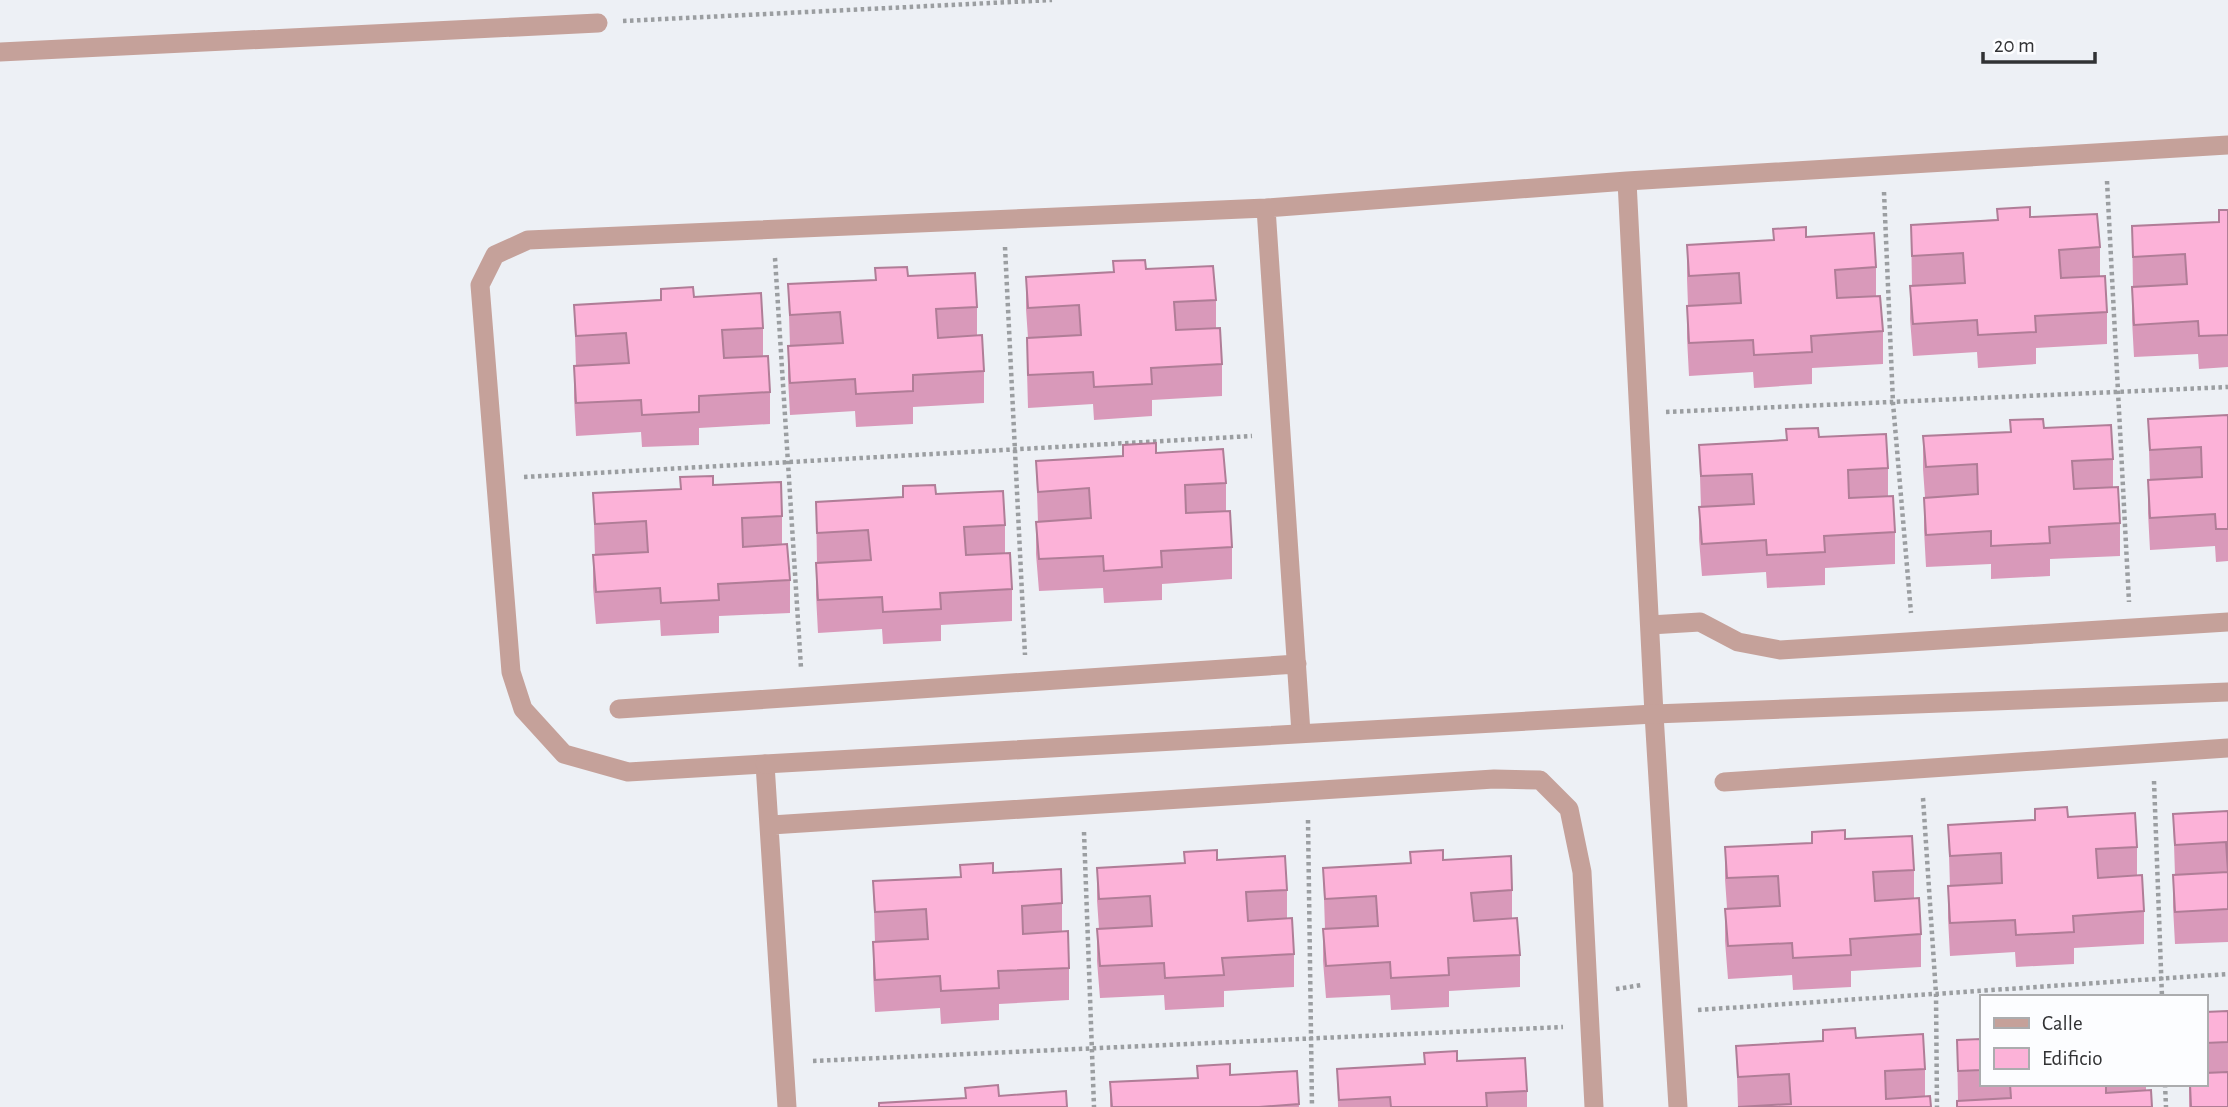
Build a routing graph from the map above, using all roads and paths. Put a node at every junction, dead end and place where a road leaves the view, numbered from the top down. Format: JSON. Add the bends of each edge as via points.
{"nodes":[{"id":1,"x":1052,"y":0,"type":"edge"},
{"id":2,"x":598,"y":23,"type":"joint"},
{"id":3,"x":0,"y":52,"type":"edge"},
{"id":4,"x":2228,"y":145,"type":"edge"},
{"id":5,"x":2105,"y":152,"type":"junction"},
{"id":6,"x":1883,"y":165,"type":"junction"},
{"id":7,"x":1627,"y":181,"type":"junction"},
{"id":8,"x":1266,"y":208,"type":"junction"},
{"id":9,"x":1004,"y":219,"type":"junction"},
{"id":10,"x":773,"y":228,"type":"junction"},
{"id":11,"x":2228,"y":387,"type":"edge"},
{"id":12,"x":2118,"y":392,"type":"junction"},
{"id":13,"x":1893,"y":402,"type":"junction"},
{"id":14,"x":1639,"y":413,"type":"junction"},
{"id":15,"x":1281,"y":435,"type":"junction"},
{"id":16,"x":1013,"y":450,"type":"junction"},
{"id":17,"x":788,"y":462,"type":"junction"},
{"id":18,"x":495,"y":479,"type":"junction"},
{"id":19,"x":2228,"y":622,"type":"edge"},
{"id":20,"x":1650,"y":625,"type":"junction"},
{"id":21,"x":2131,"y":628,"type":"junction"},
{"id":22,"x":1913,"y":641,"type":"junction"},
{"id":23,"x":1297,"y":664,"type":"junction"},
{"id":24,"x":1026,"y":682,"type":"junction"},
{"id":25,"x":2228,"y":692,"type":"edge"},
{"id":26,"x":803,"y":697,"type":"junction"},
{"id":27,"x":619,"y":709,"type":"dead end"},
{"id":28,"x":1654,"y":713,"type":"junction"},
{"id":29,"x":1301,"y":733,"type":"junction"},
{"id":30,"x":2228,"y":748,"type":"edge"},
{"id":31,"x":2153,"y":753,"type":"junction"},
{"id":32,"x":765,"y":764,"type":"junction"},
{"id":33,"x":1921,"y":769,"type":"junction"},
{"id":34,"x":1724,"y":782,"type":"dead end"},
{"id":35,"x":1307,"y":791,"type":"junction"},
{"id":36,"x":1083,"y":805,"type":"junction"},
{"id":37,"x":771,"y":825,"type":"junction"},
{"id":38,"x":2228,"y":974,"type":"edge"},
{"id":39,"x":2161,"y":979,"type":"junction"},
{"id":40,"x":1671,"y":981,"type":"junction"},
{"id":41,"x":1588,"y":993,"type":"junction"},
{"id":42,"x":1936,"y":994,"type":"junction"},
{"id":43,"x":2162,"y":995,"type":"edge"},
{"id":44,"x":1673,"y":1012,"type":"junction"},
{"id":45,"x":1589,"y":1026,"type":"junction"},
{"id":46,"x":1310,"y":1039,"type":"junction"},
{"id":47,"x":1091,"y":1048,"type":"junction"},
{"id":48,"x":784,"y":1063,"type":"junction"},
{"id":49,"x":2165,"y":1086,"type":"edge"},
{"id":50,"x":787,"y":1107,"type":"edge"},
{"id":51,"x":1094,"y":1107,"type":"edge"},
{"id":52,"x":1312,"y":1107,"type":"edge"},
{"id":53,"x":1594,"y":1107,"type":"edge"},
{"id":54,"x":1678,"y":1107,"type":"edge"},
{"id":55,"x":1937,"y":1107,"type":"edge"},
{"id":56,"x":2166,"y":1107,"type":"edge"}],
"edges":[{"from":1,"to":2,"type":"path"},
{"from":2,"to":3,"type":"street"},
{"from":4,"to":5,"type":"street"},
{"from":5,"to":6,"type":"street"},
{"from":5,"to":12,"type":"path"},
{"from":6,"to":7,"type":"street"},
{"from":6,"to":13,"type":"path"},
{"from":7,"to":8,"type":"street"},
{"from":7,"to":14,"type":"street"},
{"from":8,"to":9,"type":"street"},
{"from":8,"to":15,"type":"street"},
{"from":9,"to":10,"type":"street"},
{"from":9,"to":16,"type":"path"},
{"from":10,"to":17,"type":"path"},
{"from":10,"to":18,"type":"street","via":[[528,240],[495,255],[480,285]]},
{"from":11,"to":12,"type":"path"},
{"from":12,"to":13,"type":"path"},
{"from":12,"to":21,"type":"path"},
{"from":13,"to":14,"type":"path"},
{"from":13,"to":22,"type":"path"},
{"from":14,"to":20,"type":"street"},
{"from":15,"to":16,"type":"path"},
{"from":15,"to":23,"type":"street"},
{"from":16,"to":17,"type":"path"},
{"from":16,"to":24,"type":"path"},
{"from":17,"to":18,"type":"path"},
{"from":17,"to":26,"type":"path"},
{"from":18,"to":32,"type":"street","via":[[511,672],[523,709],[564,754],[628,772]]},
{"from":19,"to":21,"type":"street"},
{"from":20,"to":22,"type":"street","via":[[1700,622],[1738,642],[1780,650]]},
{"from":20,"to":28,"type":"street"},
{"from":21,"to":22,"type":"street"},
{"from":23,"to":24,"type":"street"},
{"from":23,"to":29,"type":"street"},
{"from":24,"to":26,"type":"street"},
{"from":25,"to":28,"type":"street"},
{"from":26,"to":27,"type":"street"},
{"from":28,"to":29,"type":"street"},
{"from":28,"to":40,"type":"street"},
{"from":29,"to":32,"type":"street"},
{"from":30,"to":31,"type":"street"},
{"from":31,"to":33,"type":"street"},
{"from":31,"to":39,"type":"path"},
{"from":32,"to":37,"type":"street"},
{"from":33,"to":34,"type":"street"},
{"from":33,"to":42,"type":"path"},
{"from":35,"to":36,"type":"street"},
{"from":35,"to":41,"type":"street","via":[[1539,780],[1569,809],[1581,872]]},
{"from":35,"to":46,"type":"path"},
{"from":36,"to":37,"type":"street"},
{"from":36,"to":47,"type":"path"},
{"from":37,"to":48,"type":"street"},
{"from":38,"to":39,"type":"path"},
{"from":39,"to":42,"type":"path"},
{"from":39,"to":43,"type":"path"},
{"from":40,"to":41,"type":"path"},
{"from":40,"to":44,"type":"street"},
{"from":41,"to":45,"type":"street"},
{"from":42,"to":44,"type":"path"},
{"from":42,"to":55,"type":"path"},
{"from":44,"to":54,"type":"street"},
{"from":45,"to":46,"type":"path"},
{"from":45,"to":53,"type":"street"},
{"from":46,"to":47,"type":"path"},
{"from":46,"to":52,"type":"path"},
{"from":47,"to":48,"type":"path"},
{"from":47,"to":51,"type":"path"},
{"from":48,"to":50,"type":"street"},
{"from":49,"to":56,"type":"path"}]}
